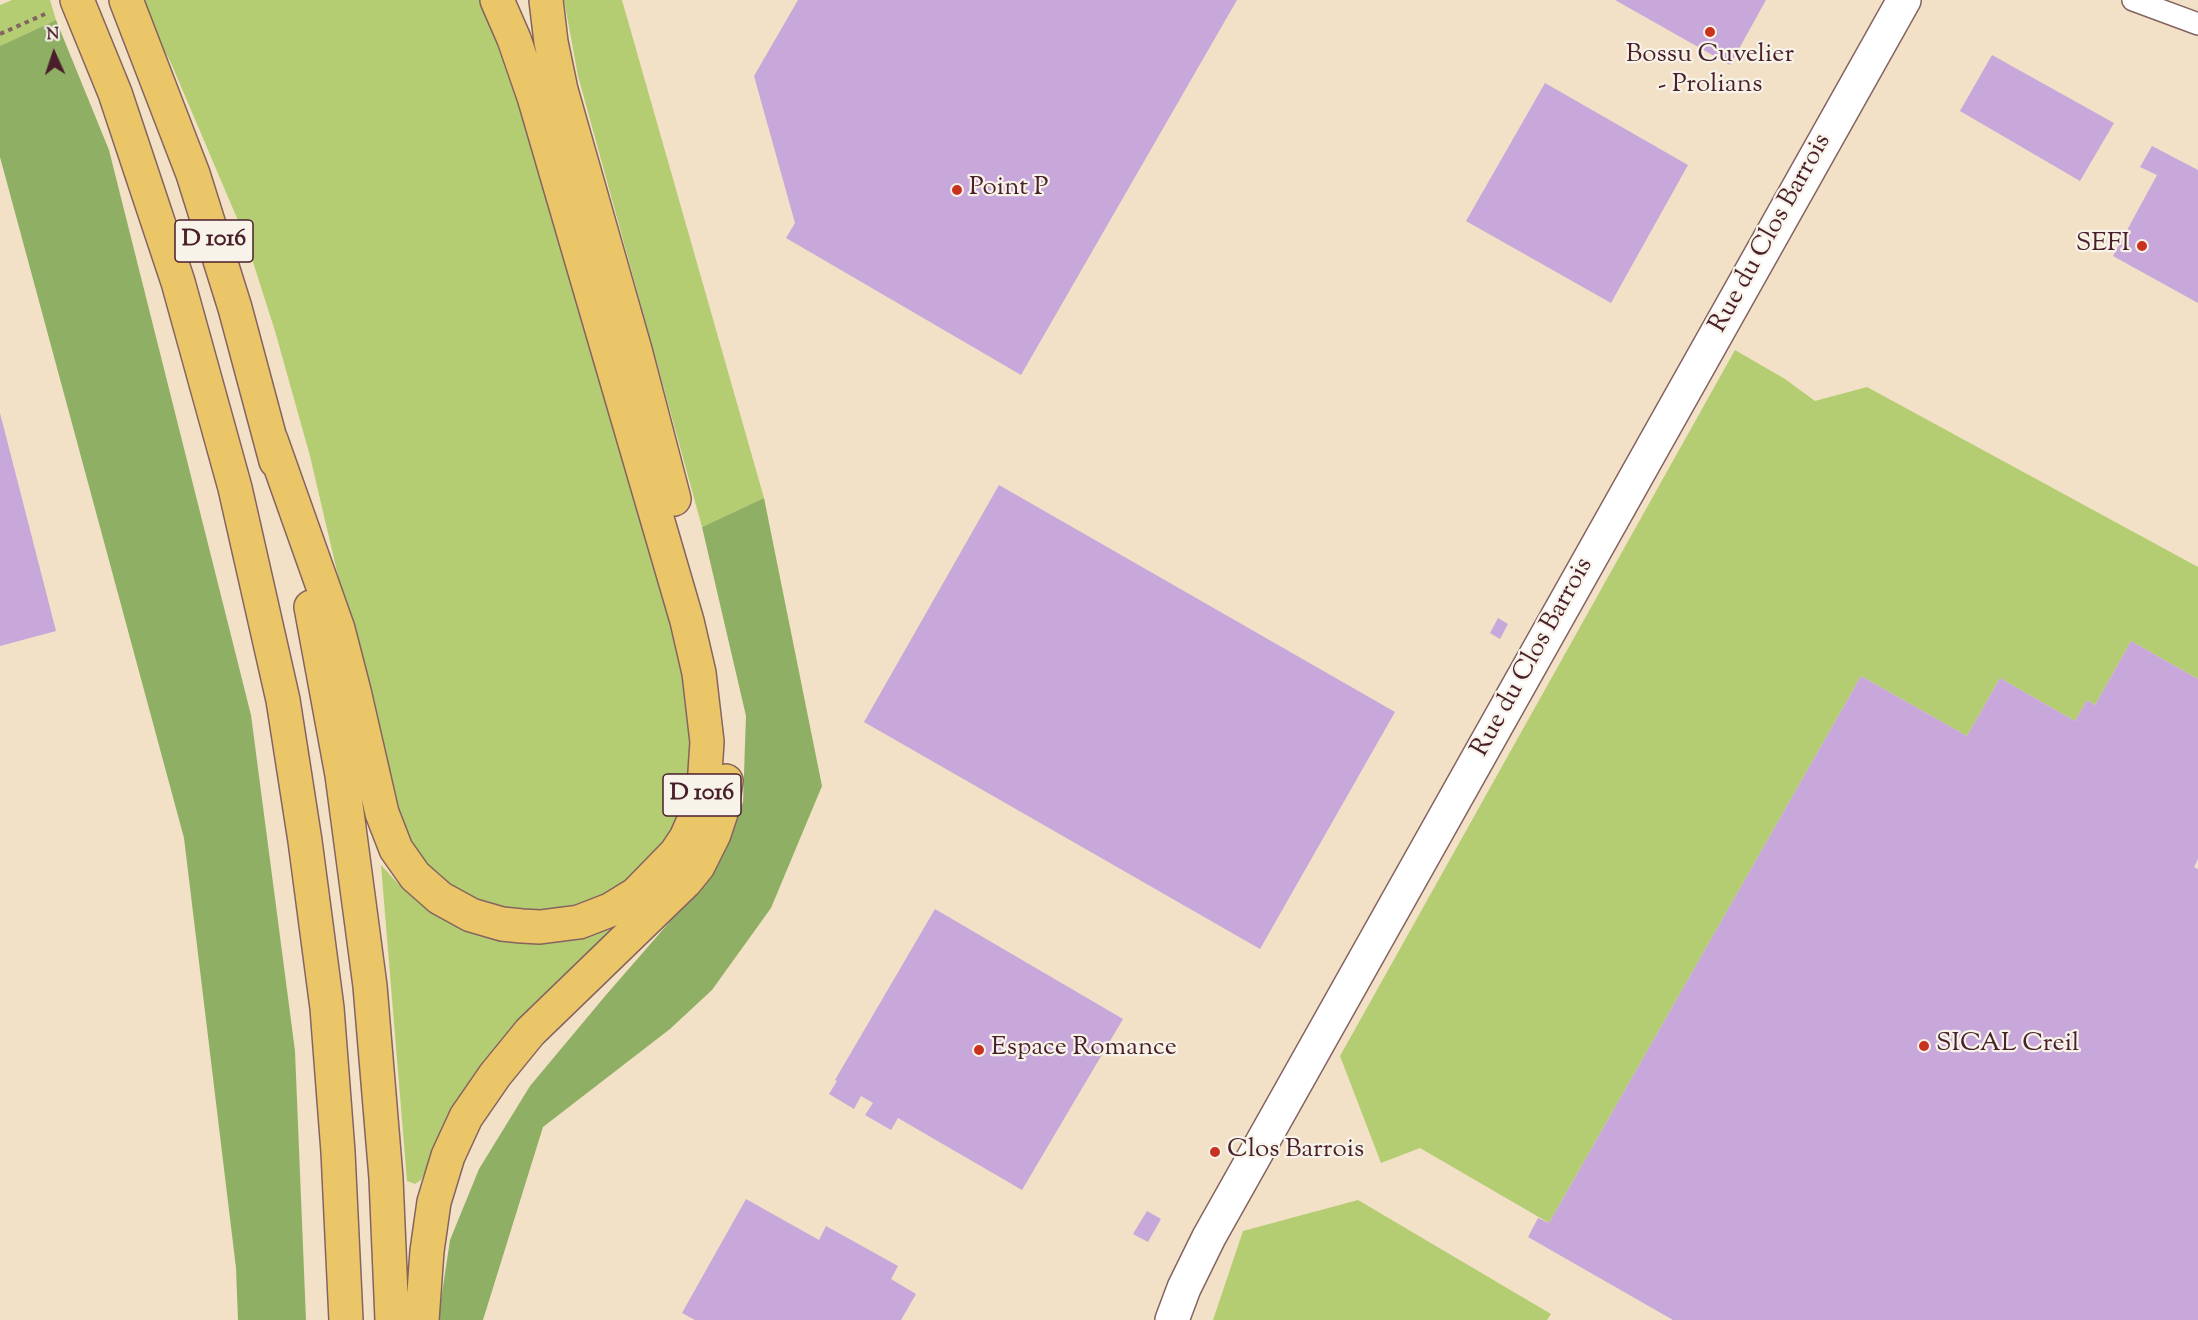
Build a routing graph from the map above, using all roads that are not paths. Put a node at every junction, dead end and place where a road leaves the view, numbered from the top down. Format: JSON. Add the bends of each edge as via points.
{"nodes":[{"id":1,"x":126,"y":0,"type":"edge"},
{"id":2,"x":497,"y":0,"type":"edge"},
{"id":3,"x":546,"y":0,"type":"edge"},
{"id":4,"x":1904,"y":0,"type":"edge"},
{"id":5,"x":2133,"y":0,"type":"edge"},
{"id":6,"x":66,"y":5,"type":"edge"},
{"id":7,"x":2198,"y":24,"type":"edge"},
{"id":8,"x":271,"y":440,"type":"junction"},
{"id":9,"x":346,"y":1320,"type":"edge"},
{"id":10,"x":392,"y":1320,"type":"edge"},
{"id":11,"x":422,"y":1320,"type":"edge"},
{"id":12,"x":1172,"y":1320,"type":"edge"}],
"edges":[{"from":1,"to":8,"type":"highway","number":"D 1016","via":[[193,174]]},
{"from":2,"to":8,"type":"highway","number":"D 1016","via":[[534,97],[699,673],[707,742],[700,806],[676,853],[636,894],[579,922],[522,926],[471,915],[440,898],[415,876],[396,849],[382,813],[338,629]]},
{"from":3,"to":11,"type":"highway","number":"D 1016","via":[[561,90],[717,665],[726,713],[728,769],[721,813],[698,866],[530,1032],[466,1117],[448,1156],[434,1202]]},
{"from":4,"to":12,"type":"street","name":"Rue du Clos Barrois","via":[[1209,1237]]},
{"from":5,"to":7,"type":"lane"},
{"from":6,"to":9,"type":"highway","number":"D 1016","via":[[99,51],[136,151],[195,337],[235,488],[283,700],[327,1008],[339,1152]]},
{"from":8,"to":10,"type":"highway","number":"D 1016","via":[[318,638],[353,848],[377,1053]]}]}
